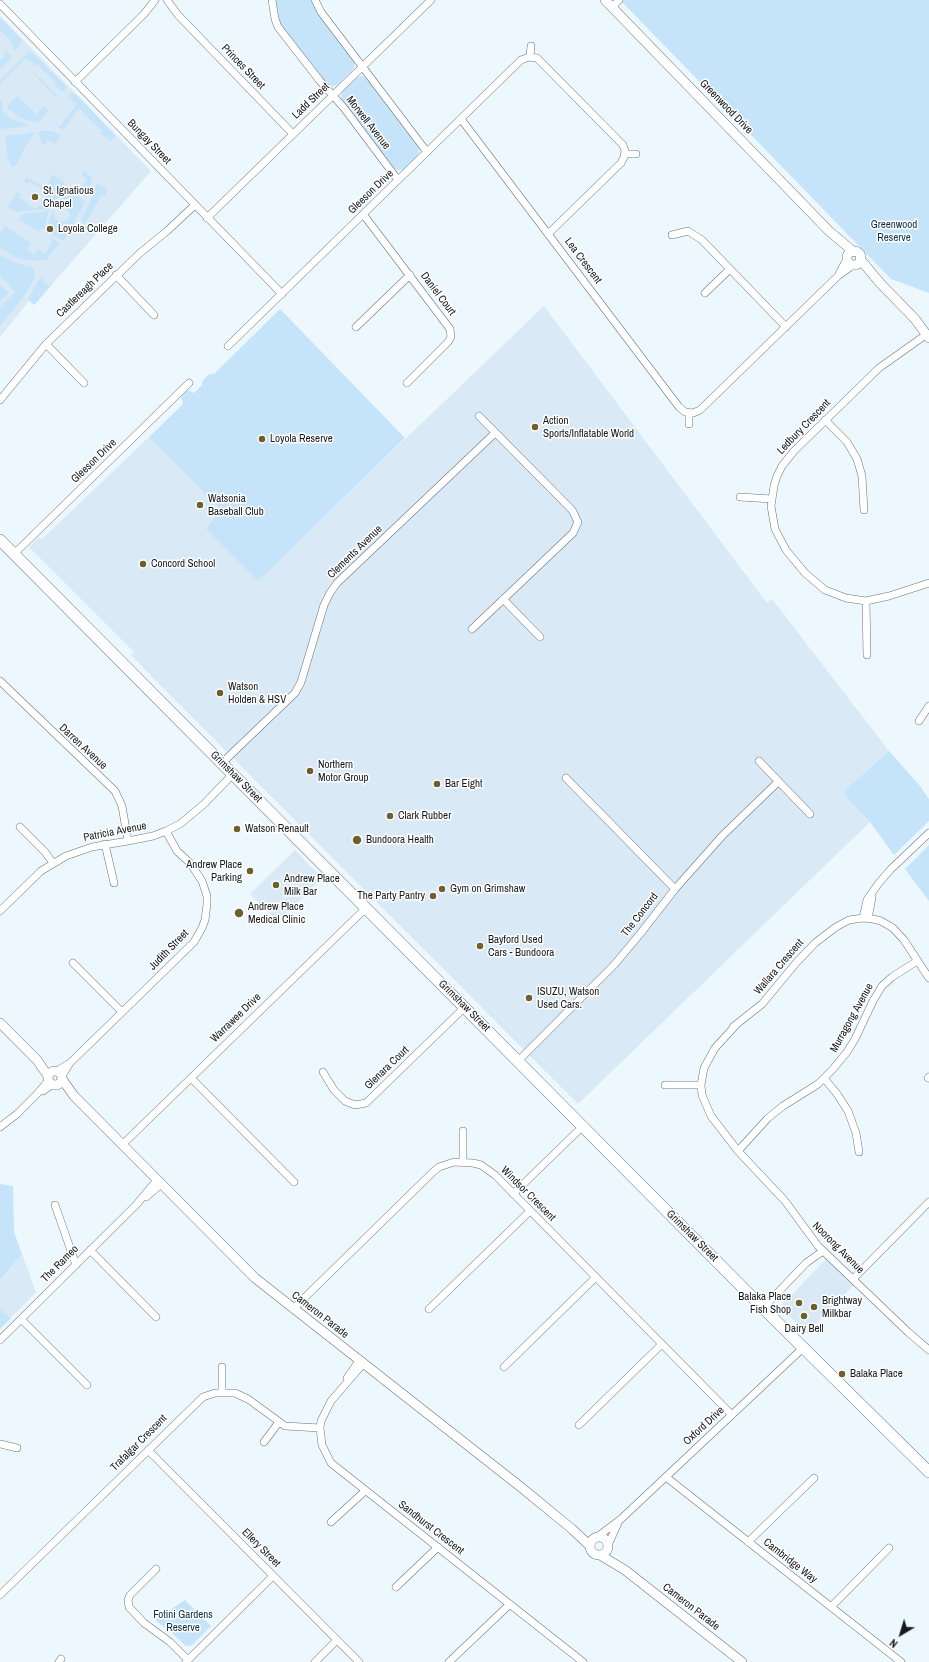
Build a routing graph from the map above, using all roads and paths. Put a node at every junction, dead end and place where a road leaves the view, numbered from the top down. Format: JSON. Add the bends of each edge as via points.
{"nodes":[{"id":1,"x":272,"y":0,"type":"edge"},
{"id":2,"x":315,"y":0,"type":"edge"},
{"id":3,"x":431,"y":0,"type":"edge"},
{"id":4,"x":619,"y":0,"type":"edge"},
{"id":5,"x":161,"y":1,"type":"edge"},
{"id":6,"x":608,"y":2,"type":"edge"},
{"id":7,"x":0,"y":4,"type":"edge"},
{"id":8,"x":531,"y":46,"type":"dead end"},
{"id":9,"x":530,"y":56,"type":"junction"},
{"id":10,"x":362,"y":66,"type":"junction"},
{"id":11,"x":75,"y":82,"type":"junction"},
{"id":12,"x":332,"y":96,"type":"junction"},
{"id":13,"x":461,"y":119,"type":"junction"},
{"id":14,"x":293,"y":134,"type":"junction"},
{"id":15,"x":427,"y":152,"type":"junction"},
{"id":16,"x":625,"y":154,"type":"junction"},
{"id":17,"x":636,"y":154,"type":"dead end"},
{"id":18,"x":398,"y":180,"type":"junction"},
{"id":19,"x":195,"y":205,"type":"junction"},
{"id":20,"x":363,"y":214,"type":"junction"},
{"id":21,"x":207,"y":218,"type":"junction"},
{"id":22,"x":548,"y":234,"type":"junction"},
{"id":23,"x":672,"y":235,"type":"dead end"},
{"id":24,"x":853,"y":260,"type":"junction"},
{"id":25,"x":730,"y":268,"type":"junction"},
{"id":26,"x":116,"y":275,"type":"junction"},
{"id":27,"x":410,"y":275,"type":"junction"},
{"id":28,"x":705,"y":293,"type":"dead end"},
{"id":29,"x":282,"y":294,"type":"junction"},
{"id":30,"x":154,"y":315,"type":"dead end"},
{"id":31,"x":786,"y":326,"type":"junction"},
{"id":32,"x":356,"y":327,"type":"dead end"},
{"id":33,"x":928,"y":336,"type":"edge"},
{"id":34,"x":46,"y":344,"type":"junction"},
{"id":35,"x":228,"y":346,"type":"dead end"},
{"id":36,"x":84,"y":383,"type":"dead end"},
{"id":37,"x":189,"y":383,"type":"dead end"},
{"id":38,"x":407,"y":383,"type":"dead end"},
{"id":39,"x":0,"y":400,"type":"edge"},
{"id":40,"x":689,"y":413,"type":"junction"},
{"id":41,"x":479,"y":416,"type":"dead end"},
{"id":42,"x":825,"y":420,"type":"junction"},
{"id":43,"x":689,"y":424,"type":"dead end"},
{"id":44,"x":495,"y":433,"type":"junction"},
{"id":45,"x":740,"y":497,"type":"dead end"},
{"id":46,"x":772,"y":499,"type":"junction"},
{"id":47,"x":864,"y":510,"type":"dead end"},
{"id":48,"x":0,"y":540,"type":"edge"},
{"id":49,"x":14,"y":554,"type":"junction"},
{"id":50,"x":929,"y":583,"type":"edge"},
{"id":51,"x":503,"y":599,"type":"junction"},
{"id":52,"x":866,"y":601,"type":"junction"},
{"id":53,"x":472,"y":629,"type":"dead end"},
{"id":54,"x":540,"y":636,"type":"dead end"},
{"id":55,"x":867,"y":656,"type":"dead end"},
{"id":56,"x":0,"y":681,"type":"edge"},
{"id":57,"x":929,"y":706,"type":"edge"},
{"id":58,"x":919,"y":722,"type":"dead end"},
{"id":59,"x":759,"y":761,"type":"dead end"},
{"id":60,"x":222,"y":763,"type":"junction"},
{"id":61,"x":233,"y":774,"type":"junction"},
{"id":62,"x":566,"y":778,"type":"dead end"},
{"id":63,"x":778,"y":782,"type":"junction"},
{"id":64,"x":810,"y":814,"type":"dead end"},
{"id":65,"x":20,"y":827,"type":"dead end"},
{"id":66,"x":166,"y":831,"type":"junction"},
{"id":67,"x":929,"y":833,"type":"edge"},
{"id":68,"x":128,"y":842,"type":"junction"},
{"id":69,"x":105,"y":844,"type":"junction"},
{"id":70,"x":53,"y":863,"type":"junction"},
{"id":71,"x":114,"y":884,"type":"dead end"},
{"id":72,"x":675,"y":888,"type":"junction"},
{"id":73,"x":366,"y":908,"type":"junction"},
{"id":74,"x":0,"y":911,"type":"edge"},
{"id":75,"x":866,"y":918,"type":"junction"},
{"id":76,"x":917,"y":961,"type":"junction"},
{"id":77,"x":73,"y":964,"type":"dead end"},
{"id":78,"x":929,"y":978,"type":"edge"},
{"id":79,"x":465,"y":1007,"type":"junction"},
{"id":80,"x":122,"y":1012,"type":"junction"},
{"id":81,"x":0,"y":1023,"type":"edge"},
{"id":82,"x":518,"y":1061,"type":"junction"},
{"id":83,"x":323,"y":1072,"type":"dead end"},
{"id":84,"x":55,"y":1078,"type":"junction"},
{"id":85,"x":191,"y":1078,"type":"junction"},
{"id":86,"x":824,"y":1078,"type":"junction"},
{"id":87,"x":665,"y":1085,"type":"dead end"},
{"id":88,"x":699,"y":1085,"type":"junction"},
{"id":89,"x":583,"y":1126,"type":"junction"},
{"id":90,"x":0,"y":1127,"type":"edge"},
{"id":91,"x":463,"y":1131,"type":"dead end"},
{"id":92,"x":122,"y":1145,"type":"junction"},
{"id":93,"x":738,"y":1152,"type":"junction"},
{"id":94,"x":859,"y":1152,"type":"dead end"},
{"id":95,"x":463,"y":1161,"type":"junction"},
{"id":96,"x":159,"y":1182,"type":"junction"},
{"id":97,"x":294,"y":1182,"type":"dead end"},
{"id":98,"x":513,"y":1194,"type":"junction"},
{"id":99,"x":929,"y":1202,"type":"edge"},
{"id":100,"x":55,"y":1205,"type":"dead end"},
{"id":101,"x":530,"y":1211,"type":"junction"},
{"id":102,"x":820,"y":1249,"type":"junction"},
{"id":103,"x":90,"y":1250,"type":"junction"},
{"id":104,"x":76,"y":1265,"type":"junction"},
{"id":105,"x":596,"y":1277,"type":"junction"},
{"id":106,"x":853,"y":1279,"type":"junction"},
{"id":107,"x":763,"y":1308,"type":"junction"},
{"id":108,"x":293,"y":1309,"type":"junction"},
{"id":109,"x":429,"y":1309,"type":"dead end"},
{"id":110,"x":156,"y":1317,"type":"dead end"},
{"id":111,"x":21,"y":1319,"type":"junction"},
{"id":112,"x":0,"y":1340,"type":"edge"},
{"id":113,"x":662,"y":1344,"type":"junction"},
{"id":114,"x":803,"y":1348,"type":"junction"},
{"id":115,"x":929,"y":1349,"type":"edge"},
{"id":116,"x":361,"y":1363,"type":"junction"},
{"id":117,"x":222,"y":1367,"type":"dead end"},
{"id":118,"x":504,"y":1367,"type":"dead end"},
{"id":119,"x":87,"y":1385,"type":"dead end"},
{"id":120,"x":222,"y":1392,"type":"junction"},
{"id":121,"x":732,"y":1414,"type":"junction"},
{"id":122,"x":279,"y":1422,"type":"junction"},
{"id":123,"x":579,"y":1426,"type":"dead end"},
{"id":124,"x":320,"y":1428,"type":"junction"},
{"id":125,"x":264,"y":1442,"type":"dead end"},
{"id":126,"x":0,"y":1444,"type":"edge"},
{"id":127,"x":17,"y":1448,"type":"dead end"},
{"id":128,"x":148,"y":1450,"type":"junction"},
{"id":129,"x":929,"y":1472,"type":"edge"},
{"id":130,"x":666,"y":1477,"type":"junction"},
{"id":131,"x":814,"y":1478,"type":"dead end"},
{"id":132,"x":365,"y":1491,"type":"junction"},
{"id":133,"x":621,"y":1520,"type":"junction"},
{"id":134,"x":331,"y":1522,"type":"dead end"},
{"id":135,"x":594,"y":1540,"type":"junction"},
{"id":136,"x":748,"y":1542,"type":"junction"},
{"id":137,"x":608,"y":1547,"type":"junction"},
{"id":138,"x":438,"y":1548,"type":"junction"},
{"id":139,"x":889,"y":1548,"type":"dead end"},
{"id":140,"x":600,"y":1555,"type":"junction"},
{"id":141,"x":156,"y":1569,"type":"dead end"},
{"id":142,"x":625,"y":1570,"type":"junction"},
{"id":143,"x":274,"y":1576,"type":"junction"},
{"id":144,"x":396,"y":1587,"type":"dead end"},
{"id":145,"x":0,"y":1595,"type":"edge"},
{"id":146,"x":510,"y":1604,"type":"junction"},
{"id":147,"x":831,"y":1607,"type":"junction"},
{"id":148,"x":337,"y":1640,"type":"junction"},
{"id":149,"x":187,"y":1661,"type":"edge"},
{"id":150,"x":315,"y":1662,"type":"edge"},
{"id":151,"x":359,"y":1662,"type":"edge"},
{"id":152,"x":449,"y":1662,"type":"edge"},
{"id":153,"x":583,"y":1662,"type":"edge"},
{"id":154,"x":742,"y":1662,"type":"edge"},
{"id":155,"x":901,"y":1662,"type":"edge"}],
"edges":[{"from":1,"to":12,"type":"street","name":"Morwell Avenue","via":[[278,27]]},
{"from":2,"to":10,"type":"street","via":[[321,12]]},
{"from":3,"to":10,"type":"street","name":"Ladd Street"},
{"from":4,"to":6,"type":"street"},
{"from":5,"to":11,"type":"street","via":[[144,14]]},
{"from":5,"to":14,"type":"street","name":"Princes Street","via":[[178,15]]},
{"from":6,"to":24,"type":"street","name":"Greenwood Drive","via":[[829,231]]},
{"from":7,"to":11,"type":"street","name":"Bungay Street"},
{"from":8,"to":9,"type":"street"},
{"from":9,"to":13,"type":"street","name":"Gleeson Drive","via":[[521,60]]},
{"from":9,"to":16,"type":"street","via":[[537,58],[623,145]]},
{"from":10,"to":12,"type":"street","name":"Ladd Street"},
{"from":10,"to":15,"type":"street"},
{"from":11,"to":19,"type":"street","name":"Bungay Street"},
{"from":12,"to":14,"type":"street","name":"Ladd Street"},
{"from":12,"to":18,"type":"street","name":"Morwell Avenue"},
{"from":13,"to":15,"type":"street","name":"Gleeson Drive"},
{"from":13,"to":22,"type":"street","name":"Lea Crescent"},
{"from":14,"to":21,"type":"street","name":"Ladd Street"},
{"from":15,"to":18,"type":"street","name":"Gleeson Drive"},
{"from":16,"to":17,"type":"street"},
{"from":16,"to":22,"type":"street","via":[[621,163]]},
{"from":18,"to":20,"type":"street","name":"Gleeson Drive"},
{"from":19,"to":21,"type":"street","name":"Bungay Street"},
{"from":19,"to":26,"type":"street","name":"Castlereagh Place"},
{"from":20,"to":27,"type":"street","name":"Daniel Court"},
{"from":20,"to":29,"type":"street","name":"Gleeson Drive"},
{"from":21,"to":29,"type":"street","name":"Bungay Street"},
{"from":22,"to":40,"type":"street","name":"Lea Crescent","via":[[682,411]]},
{"from":23,"to":25,"type":"street","via":[[684,231],[692,233]]},
{"from":24,"to":31,"type":"street"},
{"from":24,"to":33,"type":"street","name":"Greenwood Drive","via":[[880,283]]},
{"from":25,"to":28,"type":"street"},
{"from":25,"to":31,"type":"street"},
{"from":26,"to":30,"type":"street"},
{"from":26,"to":34,"type":"street","name":"Castlereagh Place"},
{"from":27,"to":32,"type":"street"},
{"from":27,"to":38,"type":"street","name":"Daniel Court","via":[[448,325],[451,335],[448,342]]},
{"from":29,"to":35,"type":"street","name":"Gleeson Drive"},
{"from":31,"to":40,"type":"street","via":[[700,410]]},
{"from":33,"to":42,"type":"street","name":"Ledbury Crescent","via":[[879,368]]},
{"from":34,"to":36,"type":"street"},
{"from":34,"to":39,"type":"street","name":"Castlereagh Place"},
{"from":37,"to":49,"type":"street","name":"Gleeson Drive"},
{"from":40,"to":43,"type":"street"},
{"from":41,"to":44,"type":"street"},
{"from":42,"to":46,"type":"street","name":"Ledbury Crescent","via":[[782,466],[775,481]]},
{"from":42,"to":47,"type":"street","via":[[847,442],[857,459],[862,476]]},
{"from":44,"to":51,"type":"street","via":[[572,510],[578,522],[573,533]]},
{"from":44,"to":60,"type":"street","name":"Clements Avenue","via":[[337,583],[324,605],[301,682],[295,693]]},
{"from":45,"to":46,"type":"street"},
{"from":46,"to":52,"type":"street","name":"Ledbury Crescent","via":[[773,521],[780,540],[805,573],[817,585],[835,595]]},
{"from":48,"to":49,"type":"main road","name":"Grimshaw Street"},
{"from":49,"to":60,"type":"main road","name":"Grimshaw Street"},
{"from":50,"to":52,"type":"street","name":"Ledbury Crescent"},
{"from":51,"to":53,"type":"street"},
{"from":51,"to":54,"type":"street"},
{"from":52,"to":55,"type":"street"},
{"from":56,"to":68,"type":"street","name":"Darren Avenue","via":[[115,792],[122,806]]},
{"from":57,"to":58,"type":"street"},
{"from":59,"to":63,"type":"street"},
{"from":60,"to":61,"type":"main road","name":"Grimshaw Street"},
{"from":61,"to":66,"type":"street","name":"Patricia Avenue","via":[[190,816]]},
{"from":61,"to":73,"type":"main road","name":"Grimshaw Street"},
{"from":62,"to":72,"type":"street"},
{"from":63,"to":64,"type":"street"},
{"from":63,"to":72,"type":"street","name":"The Concord","via":[[723,835]]},
{"from":65,"to":70,"type":"street"},
{"from":66,"to":68,"type":"street","name":"Patricia Avenue"},
{"from":66,"to":80,"type":"street","name":"Judith Street","via":[[177,851],[195,868],[202,882],[206,896],[205,920],[194,942]]},
{"from":67,"to":75,"type":"street","via":[[891,869],[874,890]]},
{"from":68,"to":69,"type":"street","name":"Patricia Avenue"},
{"from":69,"to":70,"type":"street","name":"Patricia Avenue","via":[[78,851]]},
{"from":69,"to":71,"type":"street"},
{"from":70,"to":74,"type":"street","name":"Patricia Avenue"},
{"from":72,"to":82,"type":"street","name":"The Concord","via":[[614,965]]},
{"from":73,"to":79,"type":"main road","name":"Grimshaw Street"},
{"from":73,"to":85,"type":"street","name":"Warrawee Drive"},
{"from":75,"to":76,"type":"street","via":[[881,921],[894,928]]},
{"from":75,"to":88,"type":"street","name":"Wallara Crescent","via":[[842,923],[815,943],[762,1004],[737,1024],[711,1053]]},
{"from":76,"to":78,"type":"street"},
{"from":76,"to":86,"type":"street","name":"Murragong Avenue","via":[[882,986],[847,1052]]},
{"from":77,"to":80,"type":"street"},
{"from":79,"to":82,"type":"main road","name":"Grimshaw Street"},
{"from":79,"to":83,"type":"street","name":"Glenara Court","via":[[366,1103],[354,1105],[345,1101],[334,1090]]},
{"from":80,"to":84,"type":"street","name":"Judith Street"},
{"from":81,"to":84,"type":"street","name":"Cameron Parade"},
{"from":82,"to":89,"type":"main road","name":"Grimshaw Street"},
{"from":84,"to":90,"type":"street","name":"Judith Street"},
{"from":84,"to":92,"type":"street","name":"Cameron Parade"},
{"from":85,"to":92,"type":"street","name":"Warrawee Drive"},
{"from":85,"to":97,"type":"street"},
{"from":86,"to":93,"type":"street","name":"Murragong Avenue","via":[[771,1116]]},
{"from":86,"to":94,"type":"street","via":[[848,1111],[856,1133]]},
{"from":87,"to":88,"type":"street"},
{"from":88,"to":93,"type":"street","name":"Noorong Avenue","via":[[707,1109]]},
{"from":89,"to":98,"type":"street"},
{"from":89,"to":107,"type":"main road","name":"Grimshaw Street"},
{"from":91,"to":95,"type":"street"},
{"from":92,"to":96,"type":"street","name":"Cameron Parade"},
{"from":93,"to":102,"type":"street","name":"Noorong Avenue","via":[[785,1201]]},
{"from":95,"to":98,"type":"street","name":"Windsor Crescent","via":[[473,1162],[489,1170]]},
{"from":95,"to":108,"type":"street","via":[[447,1164],[433,1172]]},
{"from":96,"to":103,"type":"street","name":"The Rameo"},
{"from":96,"to":108,"type":"street","name":"Cameron Parade","via":[[254,1278]]},
{"from":98,"to":101,"type":"street","name":"Windsor Crescent"},
{"from":99,"to":106,"type":"street"},
{"from":100,"to":104,"type":"street"},
{"from":101,"to":105,"type":"street","name":"Windsor Crescent"},
{"from":101,"to":109,"type":"street"},
{"from":102,"to":106,"type":"street","name":"Noorong Avenue"},
{"from":102,"to":107,"type":"street"},
{"from":103,"to":104,"type":"street","name":"The Rameo"},
{"from":103,"to":110,"type":"street"},
{"from":104,"to":111,"type":"street","name":"The Rameo"},
{"from":105,"to":113,"type":"street","name":"Windsor Crescent"},
{"from":105,"to":118,"type":"street"},
{"from":106,"to":115,"type":"street","name":"Noorong Avenue"},
{"from":107,"to":114,"type":"main road","name":"Grimshaw Street"},
{"from":108,"to":116,"type":"street","name":"Cameron Parade"},
{"from":111,"to":112,"type":"street","name":"The Rameo"},
{"from":111,"to":119,"type":"street"},
{"from":113,"to":121,"type":"street","name":"Windsor Crescent"},
{"from":113,"to":123,"type":"street"},
{"from":114,"to":121,"type":"street","name":"Oxford Drive"},
{"from":114,"to":129,"type":"main road","name":"Grimshaw Street"},
{"from":116,"to":124,"type":"street","name":"Sandhurst Crescent","via":[[326,1408]]},
{"from":116,"to":135,"type":"street","name":"Cameron Parade","via":[[572,1529]]},
{"from":117,"to":120,"type":"street"},
{"from":120,"to":122,"type":"street","name":"Trafalgar Crescent","via":[[242,1396]]},
{"from":120,"to":128,"type":"street","name":"Trafalgar Crescent","via":[[209,1394],[197,1402]]},
{"from":121,"to":130,"type":"street","name":"Oxford Drive"},
{"from":122,"to":124,"type":"street","name":"Trafalgar Crescent","via":[[290,1427]]},
{"from":122,"to":125,"type":"street"},
{"from":124,"to":132,"type":"street","name":"Sandhurst Crescent","via":[[322,1445],[331,1463]]},
{"from":126,"to":127,"type":"street"},
{"from":128,"to":143,"type":"street","name":"Ellery Street"},
{"from":128,"to":145,"type":"street","name":"Trafalgar Crescent"},
{"from":130,"to":133,"type":"street","name":"Oxford Drive"},
{"from":130,"to":136,"type":"street","name":"Cambridge Way"},
{"from":131,"to":136,"type":"street"},
{"from":132,"to":134,"type":"street"},
{"from":132,"to":138,"type":"street","name":"Sandhurst Crescent"},
{"from":133,"to":135,"type":"street","name":"Oxford Drive"},
{"from":133,"to":137,"type":"street","name":"Oxford Drive"},
{"from":135,"to":137,"type":"street","via":[[603,1538]]},
{"from":135,"to":140,"type":"street","via":[[593,1552]]},
{"from":136,"to":147,"type":"street","name":"Cambridge Way"},
{"from":137,"to":140,"type":"street"},
{"from":137,"to":142,"type":"street","name":"Cameron Parade"},
{"from":138,"to":144,"type":"street"},
{"from":138,"to":146,"type":"street","name":"Sandhurst Crescent"},
{"from":139,"to":147,"type":"street"},
{"from":140,"to":142,"type":"street","name":"Cameron Parade"},
{"from":141,"to":149,"type":"street","via":[[130,1595],[129,1607],[144,1623],[170,1642]]},
{"from":142,"to":154,"type":"street","name":"Cameron Parade"},
{"from":143,"to":148,"type":"street","name":"Ellery Street"},
{"from":143,"to":149,"type":"street"},
{"from":146,"to":152,"type":"street"},
{"from":146,"to":153,"type":"street","name":"Sandhurst Crescent"},
{"from":147,"to":155,"type":"street","name":"Cambridge Way"},
{"from":148,"to":150,"type":"street"},
{"from":148,"to":151,"type":"street","name":"Ellery Street"}]}
